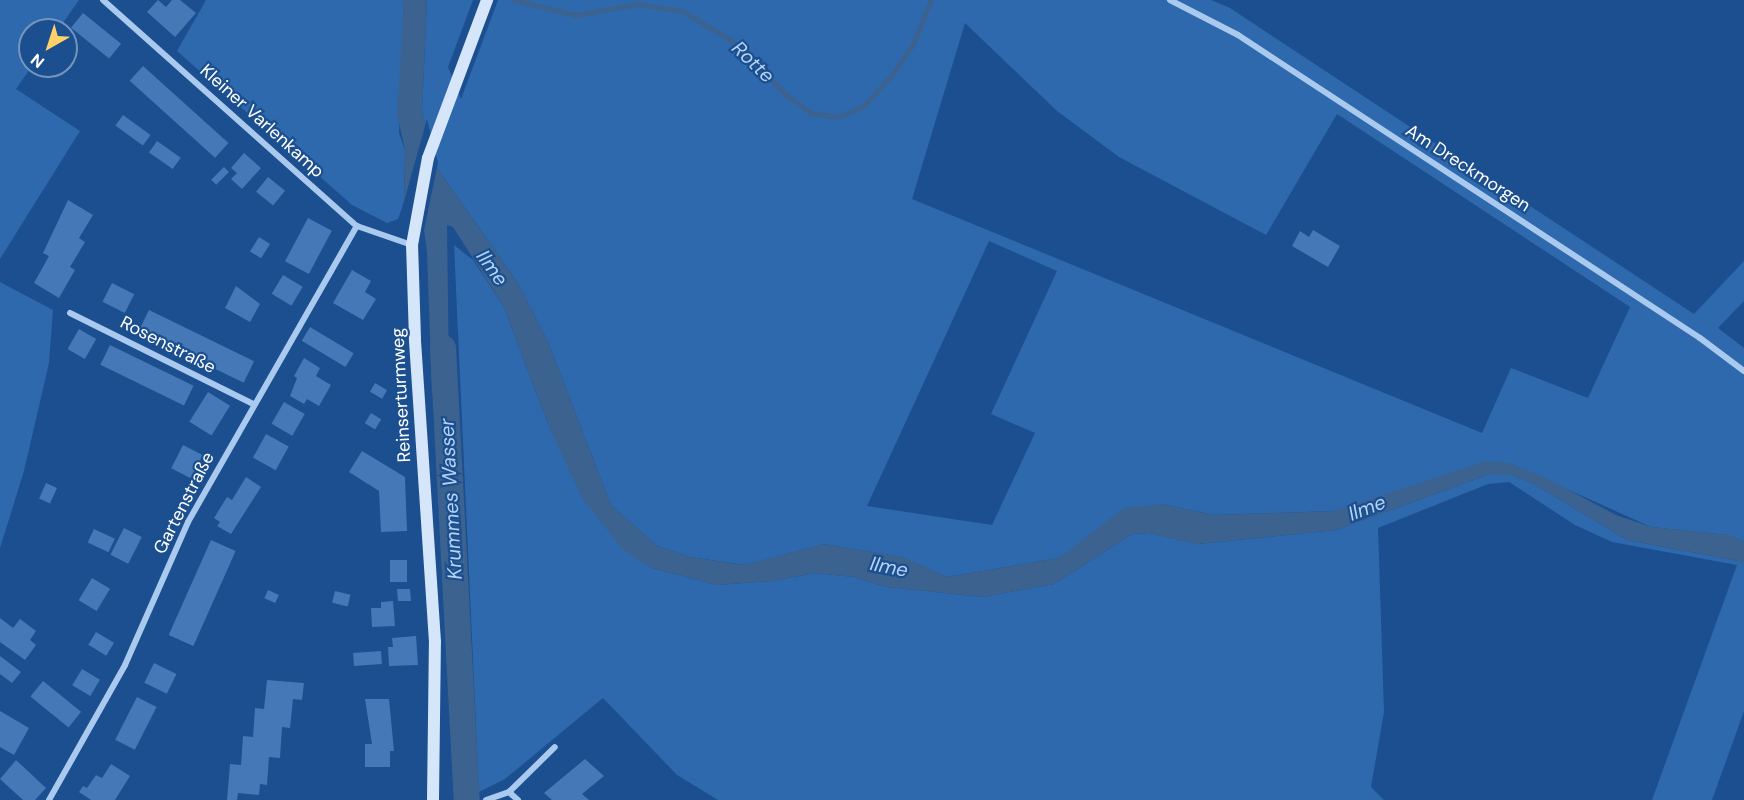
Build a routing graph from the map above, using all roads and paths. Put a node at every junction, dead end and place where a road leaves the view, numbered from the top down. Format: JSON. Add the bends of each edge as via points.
{"nodes":[{"id":1,"x":103,"y":0,"type":"edge"},
{"id":2,"x":487,"y":0,"type":"edge"},
{"id":3,"x":1170,"y":0,"type":"edge"},
{"id":4,"x":357,"y":226,"type":"junction"},
{"id":5,"x":412,"y":245,"type":"junction"},
{"id":6,"x":70,"y":313,"type":"dead end"},
{"id":7,"x":1744,"y":371,"type":"edge"},
{"id":8,"x":252,"y":404,"type":"junction"},
{"id":9,"x":555,"y":747,"type":"dead end"},
{"id":10,"x":509,"y":792,"type":"junction"},
{"id":11,"x":49,"y":800,"type":"edge"},
{"id":12,"x":433,"y":800,"type":"edge"},
{"id":13,"x":486,"y":800,"type":"edge"},
{"id":14,"x":518,"y":800,"type":"edge"}],
"edges":[{"from":1,"to":4,"type":"street","name":"Kleiner Varlenkamp"},
{"from":2,"to":5,"type":"main road","name":"Reinserturmweg","via":[[428,158]]},
{"from":3,"to":7,"type":"street","name":"Am Dreckmorgen","via":[[1238,35]]},
{"from":4,"to":5,"type":"street","name":"Kleiner Varlenkamp"},
{"from":4,"to":8,"type":"street","name":"Gartenstraße"},
{"from":5,"to":12,"type":"main road","name":"Reinserturmweg","via":[[435,642]]},
{"from":6,"to":8,"type":"street","name":"Rosenstraße"},
{"from":8,"to":11,"type":"street","name":"Gartenstraße","via":[[188,522],[125,665]]},
{"from":9,"to":10,"type":"street"},
{"from":10,"to":13,"type":"street"},
{"from":10,"to":14,"type":"street"}]}
